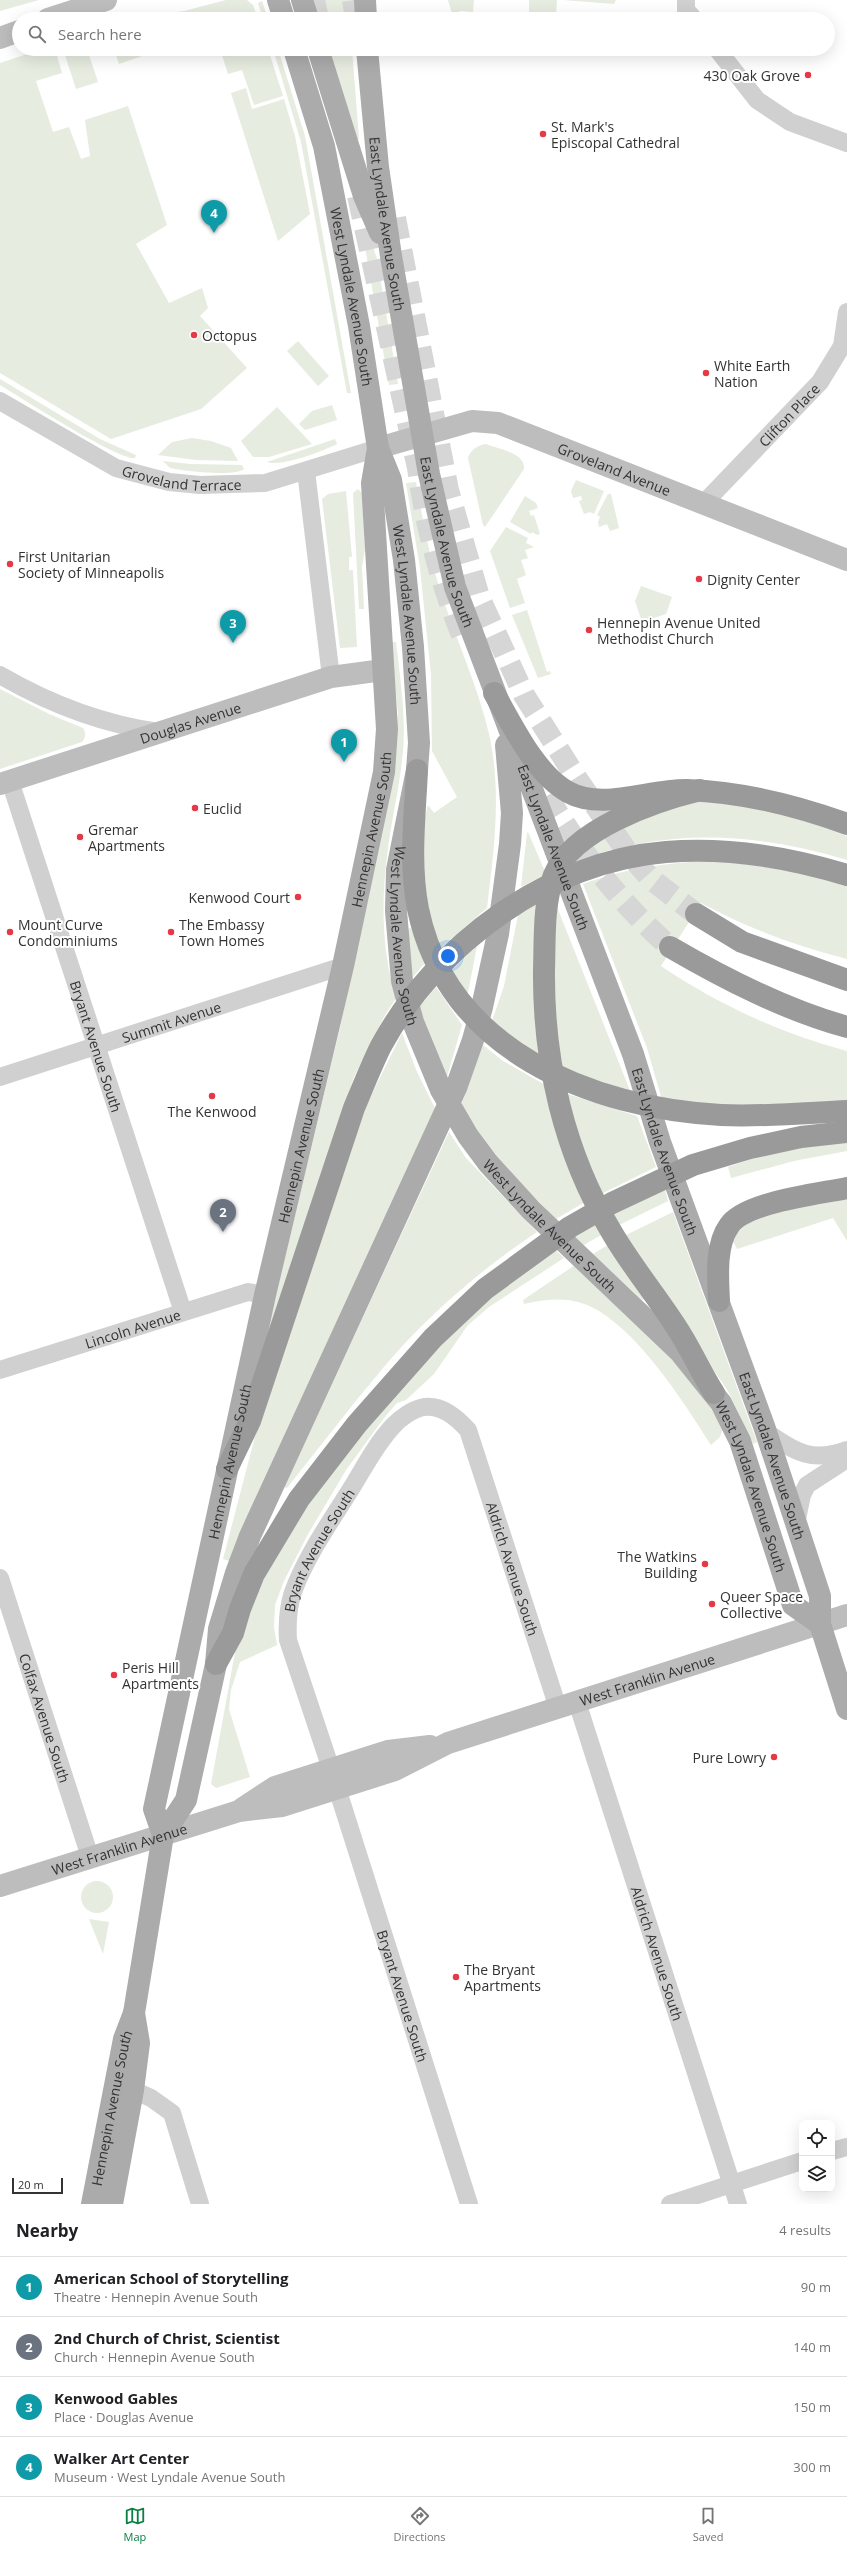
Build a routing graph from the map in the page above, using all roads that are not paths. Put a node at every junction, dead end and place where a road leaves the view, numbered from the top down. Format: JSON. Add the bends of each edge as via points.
{"nodes":[{"id":1,"x":106,"y":0,"type":"edge"},
{"id":2,"x":278,"y":0,"type":"edge"},
{"id":3,"x":302,"y":0,"type":"edge"},
{"id":4,"x":365,"y":0,"type":"edge"},
{"id":5,"x":686,"y":0,"type":"edge"},
{"id":6,"x":69,"y":12,"type":"edge"},
{"id":7,"x":282,"y":12,"type":"edge"},
{"id":8,"x":306,"y":12,"type":"edge"},
{"id":9,"x":366,"y":12,"type":"edge"},
{"id":10,"x":688,"y":12,"type":"edge"},
{"id":11,"x":12,"y":25,"type":"edge"},
{"id":12,"x":0,"y":27,"type":"edge"},
{"id":13,"x":12,"y":34,"type":"edge"},
{"id":14,"x":0,"y":38,"type":"edge"},
{"id":15,"x":296,"y":56,"type":"edge"},
{"id":16,"x":320,"y":56,"type":"edge"},
{"id":17,"x":368,"y":56,"type":"edge"},
{"id":18,"x":722,"y":56,"type":"edge"},
{"id":19,"x":847,"y":143,"type":"edge"},
{"id":20,"x":391,"y":256,"type":"junction"},
{"id":21,"x":847,"y":312,"type":"edge"},
{"id":22,"x":844,"y":347,"type":"edge"},
{"id":23,"x":0,"y":401,"type":"edge"},
{"id":24,"x":422,"y":435,"type":"junction"},
{"id":25,"x":378,"y":448,"type":"junction"},
{"id":26,"x":306,"y":471,"type":"junction"},
{"id":27,"x":705,"y":502,"type":"junction"},
{"id":28,"x":847,"y":560,"type":"edge"},
{"id":29,"x":383,"y":670,"type":"junction"},
{"id":30,"x":0,"y":675,"type":"edge"},
{"id":31,"x":331,"y":677,"type":"junction"},
{"id":32,"x":494,"y":693,"type":"junction"},
{"id":33,"x":160,"y":732,"type":"junction"},
{"id":34,"x":416,"y":770,"type":"junction"},
{"id":35,"x":5,"y":782,"type":"edge"},
{"id":36,"x":700,"y":790,"type":"junction"},
{"id":37,"x":847,"y":824,"type":"edge"},
{"id":38,"x":560,"y":865,"type":"junction"},
{"id":39,"x":847,"y":875,"type":"edge"},
{"id":40,"x":696,"y":914,"type":"tunnel mouth"},
{"id":41,"x":670,"y":947,"type":"tunnel mouth"},
{"id":42,"x":343,"y":966,"type":"junction"},
{"id":43,"x":847,"y":980,"type":"edge"},
{"id":44,"x":847,"y":1027,"type":"edge"},
{"id":45,"x":96,"y":1046,"type":"junction"},
{"id":46,"x":0,"y":1077,"type":"edge"},
{"id":47,"x":847,"y":1111,"type":"edge"},
{"id":48,"x":847,"y":1132,"type":"edge"},
{"id":49,"x":847,"y":1188,"type":"edge"},
{"id":50,"x":265,"y":1295,"type":"junction"},
{"id":51,"x":719,"y":1301,"type":"junction"},
{"id":52,"x":183,"y":1312,"type":"junction"},
{"id":53,"x":0,"y":1370,"type":"edge"},
{"id":54,"x":714,"y":1393,"type":"junction"},
{"id":55,"x":468,"y":1430,"type":"joint"},
{"id":56,"x":766,"y":1432,"type":"junction"},
{"id":57,"x":847,"y":1450,"type":"edge"},
{"id":58,"x":847,"y":1460,"type":"edge"},
{"id":59,"x":227,"y":1470,"type":"junction"},
{"id":60,"x":796,"y":1524,"type":"junction"},
{"id":61,"x":0,"y":1578,"type":"edge"},
{"id":62,"x":847,"y":1615,"type":"edge"},
{"id":63,"x":820,"y":1624,"type":"junction"},
{"id":64,"x":216,"y":1664,"type":"junction"},
{"id":65,"x":568,"y":1705,"type":"junction"},
{"id":66,"x":847,"y":1709,"type":"edge"},
{"id":67,"x":334,"y":1779,"type":"junction"},
{"id":68,"x":163,"y":1834,"type":"junction"},
{"id":69,"x":90,"y":1857,"type":"junction"},
{"id":70,"x":0,"y":1886,"type":"edge"},
{"id":71,"x":134,"y":2013,"type":"junction"},
{"id":72,"x":133,"y":2090,"type":"junction"},
{"id":73,"x":847,"y":2147,"type":"edge"},
{"id":74,"x":835,"y":2151,"type":"edge"},
{"id":75,"x":799,"y":2162,"type":"edge"},
{"id":76,"x":732,"y":2184,"type":"junction"},
{"id":77,"x":92,"y":2204,"type":"edge"},
{"id":78,"x":112,"y":2204,"type":"edge"},
{"id":79,"x":200,"y":2204,"type":"edge"},
{"id":80,"x":469,"y":2204,"type":"edge"},
{"id":81,"x":670,"y":2204,"type":"edge"},
{"id":82,"x":738,"y":2204,"type":"edge"}],
"edges":[{"from":1,"to":6,"type":"street"},
{"from":2,"to":7,"type":"main road"},
{"from":3,"to":8,"type":"main road"},
{"from":4,"to":9,"type":"main road"},
{"from":5,"to":10,"type":"street"},
{"from":11,"to":12,"type":"street"},
{"from":13,"to":14,"type":"street"},
{"from":15,"to":25,"type":"main road","name":"West Lyndale Avenue South","via":[[324,146],[342,230]]},
{"from":16,"to":20,"type":"main road","via":[[364,196]]},
{"from":17,"to":20,"type":"main road","name":"East Lyndale Avenue South","via":[[378,167]]},
{"from":18,"to":19,"type":"street","via":[[757,100],[790,122]]},
{"from":20,"to":24,"type":"main road","name":"East Lyndale Avenue South"},
{"from":21,"to":22,"type":"street","name":"Clifton Place"},
{"from":22,"to":27,"type":"street","name":"Clifton Place","via":[[820,382]]},
{"from":23,"to":26,"type":"street","name":"Groveland Terrace","via":[[116,468],[157,480],[200,485],[265,483]]},
{"from":24,"to":25,"type":"street","name":"Groveland Avenue"},
{"from":24,"to":27,"type":"street","name":"Groveland Avenue","via":[[472,421],[498,423]]},
{"from":24,"to":32,"type":"main road","name":"East Lyndale Avenue South","via":[[440,529],[455,587]]},
{"from":25,"to":26,"type":"street","name":"Groveland Terrace"},
{"from":25,"to":29,"type":"main road","name":"Hennepin Avenue South","via":[[372,483]]},
{"from":25,"to":34,"type":"main road","name":"West Lyndale Avenue South","via":[[390,480],[404,560],[419,718]]},
{"from":26,"to":31,"type":"street"},
{"from":27,"to":28,"type":"street","name":"Groveland Avenue"},
{"from":29,"to":31,"type":"street","name":"Douglas Avenue"},
{"from":29,"to":42,"type":"main road","name":"Hennepin Avenue South","via":[[387,729],[384,772]]},
{"from":30,"to":33,"type":"street","via":[[63,707],[135,728]]},
{"from":31,"to":33,"type":"street","name":"Douglas Avenue"},
{"from":32,"to":36,"type":"highway","via":[[541,768],[557,785],[574,795],[601,799],[660,791]]},
{"from":32,"to":38,"type":"main road","name":"East Lyndale Avenue South"},
{"from":32,"to":64,"type":"main road","name":"Hennepin Avenue South","via":[[507,756],[512,813],[499,927],[482,1008],[456,1088],[250,1536],[220,1629]]},
{"from":33,"to":35,"type":"street","name":"Douglas Avenue"},
{"from":34,"to":47,"type":"highway","via":[[413,872],[418,907],[436,959],[448,983],[465,1007],[507,1048],[560,1077],[628,1100],[669,1109],[713,1114],[773,1115]]},
{"from":34,"to":54,"type":"main road","name":"West Lyndale Avenue South","via":[[397,870],[396,915],[402,981],[413,1022],[425,1056],[446,1101],[472,1143],[515,1195],[665,1335]]},
{"from":35,"to":45,"type":"street","name":"Bryant Avenue South"},
{"from":36,"to":37,"type":"highway","via":[[770,800]]},
{"from":36,"to":38,"type":"highway","via":[[652,804],[612,822],[578,844]]},
{"from":38,"to":51,"type":"main road","name":"East Lyndale Avenue South","via":[[633,1054],[660,1142]]},
{"from":38,"to":54,"type":"highway","via":[[553,878],[548,904],[544,995],[550,1064],[565,1126],[576,1158],[607,1224],[676,1327]]},
{"from":39,"to":59,"type":"highway","via":[[774,856],[724,852],[666,852],[630,858],[582,872],[532,895],[475,933],[413,998],[381,1046],[354,1108],[250,1420]]},
{"from":40,"to":43,"type":"highway","via":[[742,942]]},
{"from":41,"to":44,"type":"highway","via":[[780,1003]]},
{"from":42,"to":45,"type":"street","name":"Summit Avenue"},
{"from":42,"to":50,"type":"main road","name":"Hennepin Avenue South"},
{"from":45,"to":46,"type":"street","name":"Summit Avenue"},
{"from":45,"to":52,"type":"street","name":"Bryant Avenue South"},
{"from":48,"to":64,"type":"highway","via":[[800,1138],[726,1154],[693,1165],[612,1202],[485,1288],[432,1338],[357,1424],[304,1493],[254,1574],[233,1633]]},
{"from":49,"to":51,"type":"highway","via":[[761,1207],[735,1219],[727,1229],[721,1246]]},
{"from":50,"to":52,"type":"street","name":"Lincoln Avenue","via":[[248,1292]]},
{"from":50,"to":59,"type":"main road","name":"Hennepin Avenue South"},
{"from":51,"to":56,"type":"main road","name":"East Lyndale Avenue South"},
{"from":52,"to":53,"type":"street","name":"Lincoln Avenue"},
{"from":54,"to":63,"type":"main road","name":"West Lyndale Avenue South","via":[[740,1441],[793,1605]]},
{"from":55,"to":65,"type":"street","name":"Aldrich Avenue South"},
{"from":55,"to":67,"type":"street","name":"Bryant Avenue South","via":[[455,1416],[439,1409],[424,1407],[394,1424],[382,1438],[339,1508],[293,1592],[287,1618],[288,1640]]},
{"from":56,"to":57,"type":"street","via":[[795,1450],[813,1457]]},
{"from":56,"to":60,"type":"main road","name":"East Lyndale Avenue South"},
{"from":58,"to":60,"type":"street","via":[[807,1485]]},
{"from":59,"to":68,"type":"main road","name":"Hennepin Avenue South","via":[[154,1809]]},
{"from":60,"to":63,"type":"main road","name":"East Lyndale Avenue South","via":[[820,1596]]},
{"from":61,"to":69,"type":"street","name":"Colfax Avenue South"},
{"from":62,"to":63,"type":"street","name":"West Franklin Avenue"},
{"from":63,"to":65,"type":"street","name":"West Franklin Avenue"},
{"from":63,"to":66,"type":"main road","name":"East Lyndale Avenue South"},
{"from":64,"to":68,"type":"main road","name":"Hennepin Avenue South","via":[[186,1800]]},
{"from":65,"to":67,"type":"street","name":"West Franklin Avenue","via":[[448,1743],[395,1770]]},
{"from":65,"to":76,"type":"street","name":"Aldrich Avenue South"},
{"from":67,"to":68,"type":"street","name":"West Franklin Avenue","via":[[282,1806],[239,1811]]},
{"from":67,"to":80,"type":"street","name":"Bryant Avenue South"},
{"from":68,"to":69,"type":"street","name":"West Franklin Avenue"},
{"from":68,"to":71,"type":"main road","name":"Hennepin Avenue South"},
{"from":69,"to":70,"type":"street","name":"West Franklin Avenue"},
{"from":71,"to":72,"type":"main road","name":"Hennepin Avenue South","via":[[139,2043]]},
{"from":71,"to":77,"type":"main road","name":"Hennepin Avenue South","via":[[124,2039]]},
{"from":72,"to":78,"type":"main road","name":"Hennepin Avenue South"},
{"from":72,"to":79,"type":"street","via":[[151,2098],[172,2113]]},
{"from":73,"to":74,"type":"street"},
{"from":75,"to":76,"type":"street"},
{"from":76,"to":81,"type":"street"},
{"from":76,"to":82,"type":"street","name":"Aldrich Avenue South"}]}
